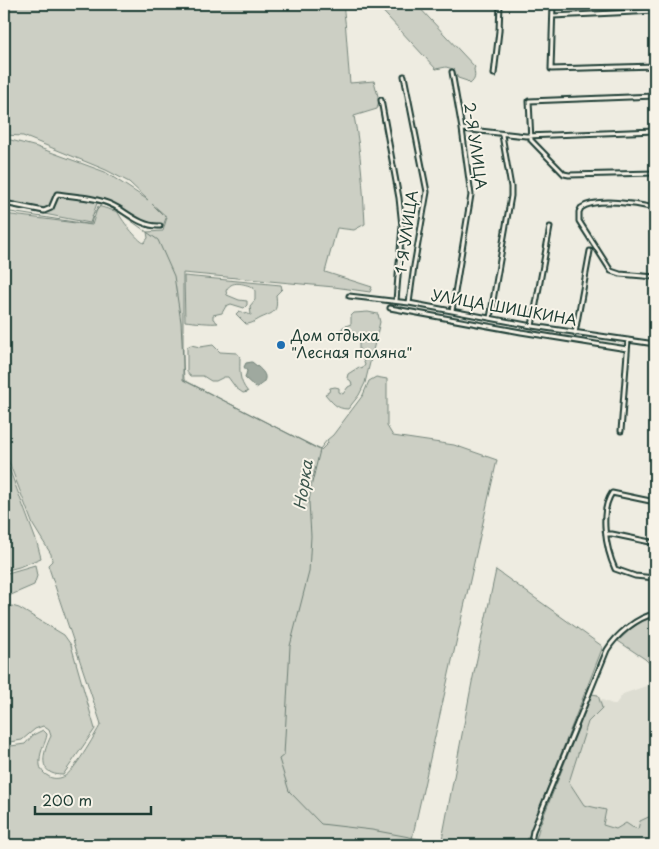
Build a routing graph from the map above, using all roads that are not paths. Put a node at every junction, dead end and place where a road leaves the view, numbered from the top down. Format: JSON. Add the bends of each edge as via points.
{"nodes":[{"id":1,"x":500,"y":4,"type":"edge"},
{"id":2,"x":553,"y":4,"type":"edge"},
{"id":3,"x":655,"y":12,"type":"edge"},
{"id":4,"x":553,"y":16,"type":"junction"},
{"id":5,"x":655,"y":66,"type":"edge"},
{"id":6,"x":452,"y":72,"type":"dead end"},
{"id":7,"x":494,"y":74,"type":"dead end"},
{"id":8,"x":404,"y":76,"type":"dead end"},
{"id":9,"x":655,"y":96,"type":"edge"},
{"id":10,"x":381,"y":100,"type":"dead end"},
{"id":11,"x":462,"y":129,"type":"junction"},
{"id":12,"x":655,"y":131,"type":"edge"},
{"id":13,"x":502,"y":135,"type":"junction"},
{"id":14,"x":530,"y":136,"type":"junction"},
{"id":15,"x":655,"y":173,"type":"edge"},
{"id":16,"x":4,"y":203,"type":"edge"},
{"id":17,"x":655,"y":208,"type":"edge"},
{"id":18,"x":160,"y":226,"type":"dead end"},
{"id":19,"x":550,"y":227,"type":"dead end"},
{"id":20,"x":590,"y":251,"type":"dead end"},
{"id":21,"x":655,"y":278,"type":"edge"},
{"id":22,"x":349,"y":296,"type":"dead end"},
{"id":23,"x":396,"y":301,"type":"junction"},
{"id":24,"x":409,"y":302,"type":"junction"},
{"id":25,"x":390,"y":308,"type":"dead end"},
{"id":26,"x":452,"y":311,"type":"junction"},
{"id":27,"x":490,"y":318,"type":"junction"},
{"id":28,"x":532,"y":326,"type":"junction"},
{"id":29,"x":575,"y":333,"type":"junction"},
{"id":30,"x":628,"y":340,"type":"junction"},
{"id":31,"x":655,"y":344,"type":"edge"},
{"id":32,"x":627,"y":349,"type":"junction"},
{"id":33,"x":621,"y":431,"type":"dead end"},
{"id":34,"x":655,"y":502,"type":"edge"},
{"id":35,"x":606,"y":534,"type":"junction"},
{"id":36,"x":655,"y":543,"type":"edge"},
{"id":37,"x":655,"y":578,"type":"edge"},
{"id":38,"x":655,"y":614,"type":"edge"},
{"id":39,"x":532,"y":845,"type":"edge"}],
"edges":[{"from":1,"to":7,"type":"street"},
{"from":2,"to":4,"type":"street"},
{"from":3,"to":4,"type":"street"},
{"from":4,"to":5,"type":"street","via":[[552,70]]},
{"from":6,"to":11,"type":"street","name":"2-Я УЛИЦА"},
{"from":8,"to":24,"type":"street","name":"1-Я УЛИЦА","via":[[427,192]]},
{"from":9,"to":14,"type":"street","via":[[529,101]]},
{"from":10,"to":23,"type":"street","via":[[402,226]]},
{"from":11,"to":13,"type":"street"},
{"from":11,"to":26,"type":"street","name":"2-Я УЛИЦА","via":[[471,202]]},
{"from":12,"to":14,"type":"street"},
{"from":13,"to":14,"type":"street"},
{"from":13,"to":27,"type":"street","via":[[511,196]]},
{"from":14,"to":15,"type":"street","via":[[564,174]]},
{"from":16,"to":18,"type":"street","via":[[44,211],[51,208],[57,194],[98,200],[150,227]]},
{"from":17,"to":21,"type":"street","via":[[630,203],[589,204],[581,208],[579,216],[611,271]]},
{"from":19,"to":28,"type":"street"},
{"from":20,"to":29,"type":"street"},
{"from":22,"to":23,"type":"street","name":"УЛИЦА ШИШКИНА"},
{"from":23,"to":24,"type":"street","name":"УЛИЦА ШИШКИНА"},
{"from":24,"to":26,"type":"street","name":"УЛИЦА ШИШКИНА"},
{"from":25,"to":32,"type":"street"},
{"from":26,"to":27,"type":"street","name":"УЛИЦА ШИШКИНА"},
{"from":27,"to":28,"type":"street","name":"УЛИЦА ШИШКИНА"},
{"from":28,"to":29,"type":"street","name":"УЛИЦА ШИШКИНА"},
{"from":29,"to":30,"type":"street","name":"УЛИЦА ШИШКИНА"},
{"from":30,"to":31,"type":"street","name":"УЛИЦА ШИШКИНА"},
{"from":30,"to":32,"type":"street"},
{"from":32,"to":33,"type":"street"},
{"from":34,"to":35,"type":"street","via":[[615,493],[611,495],[604,523]]},
{"from":35,"to":36,"type":"street"},
{"from":35,"to":37,"type":"street","via":[[617,571]]},
{"from":38,"to":39,"type":"street","via":[[641,618],[607,650],[533,831]]}]}
